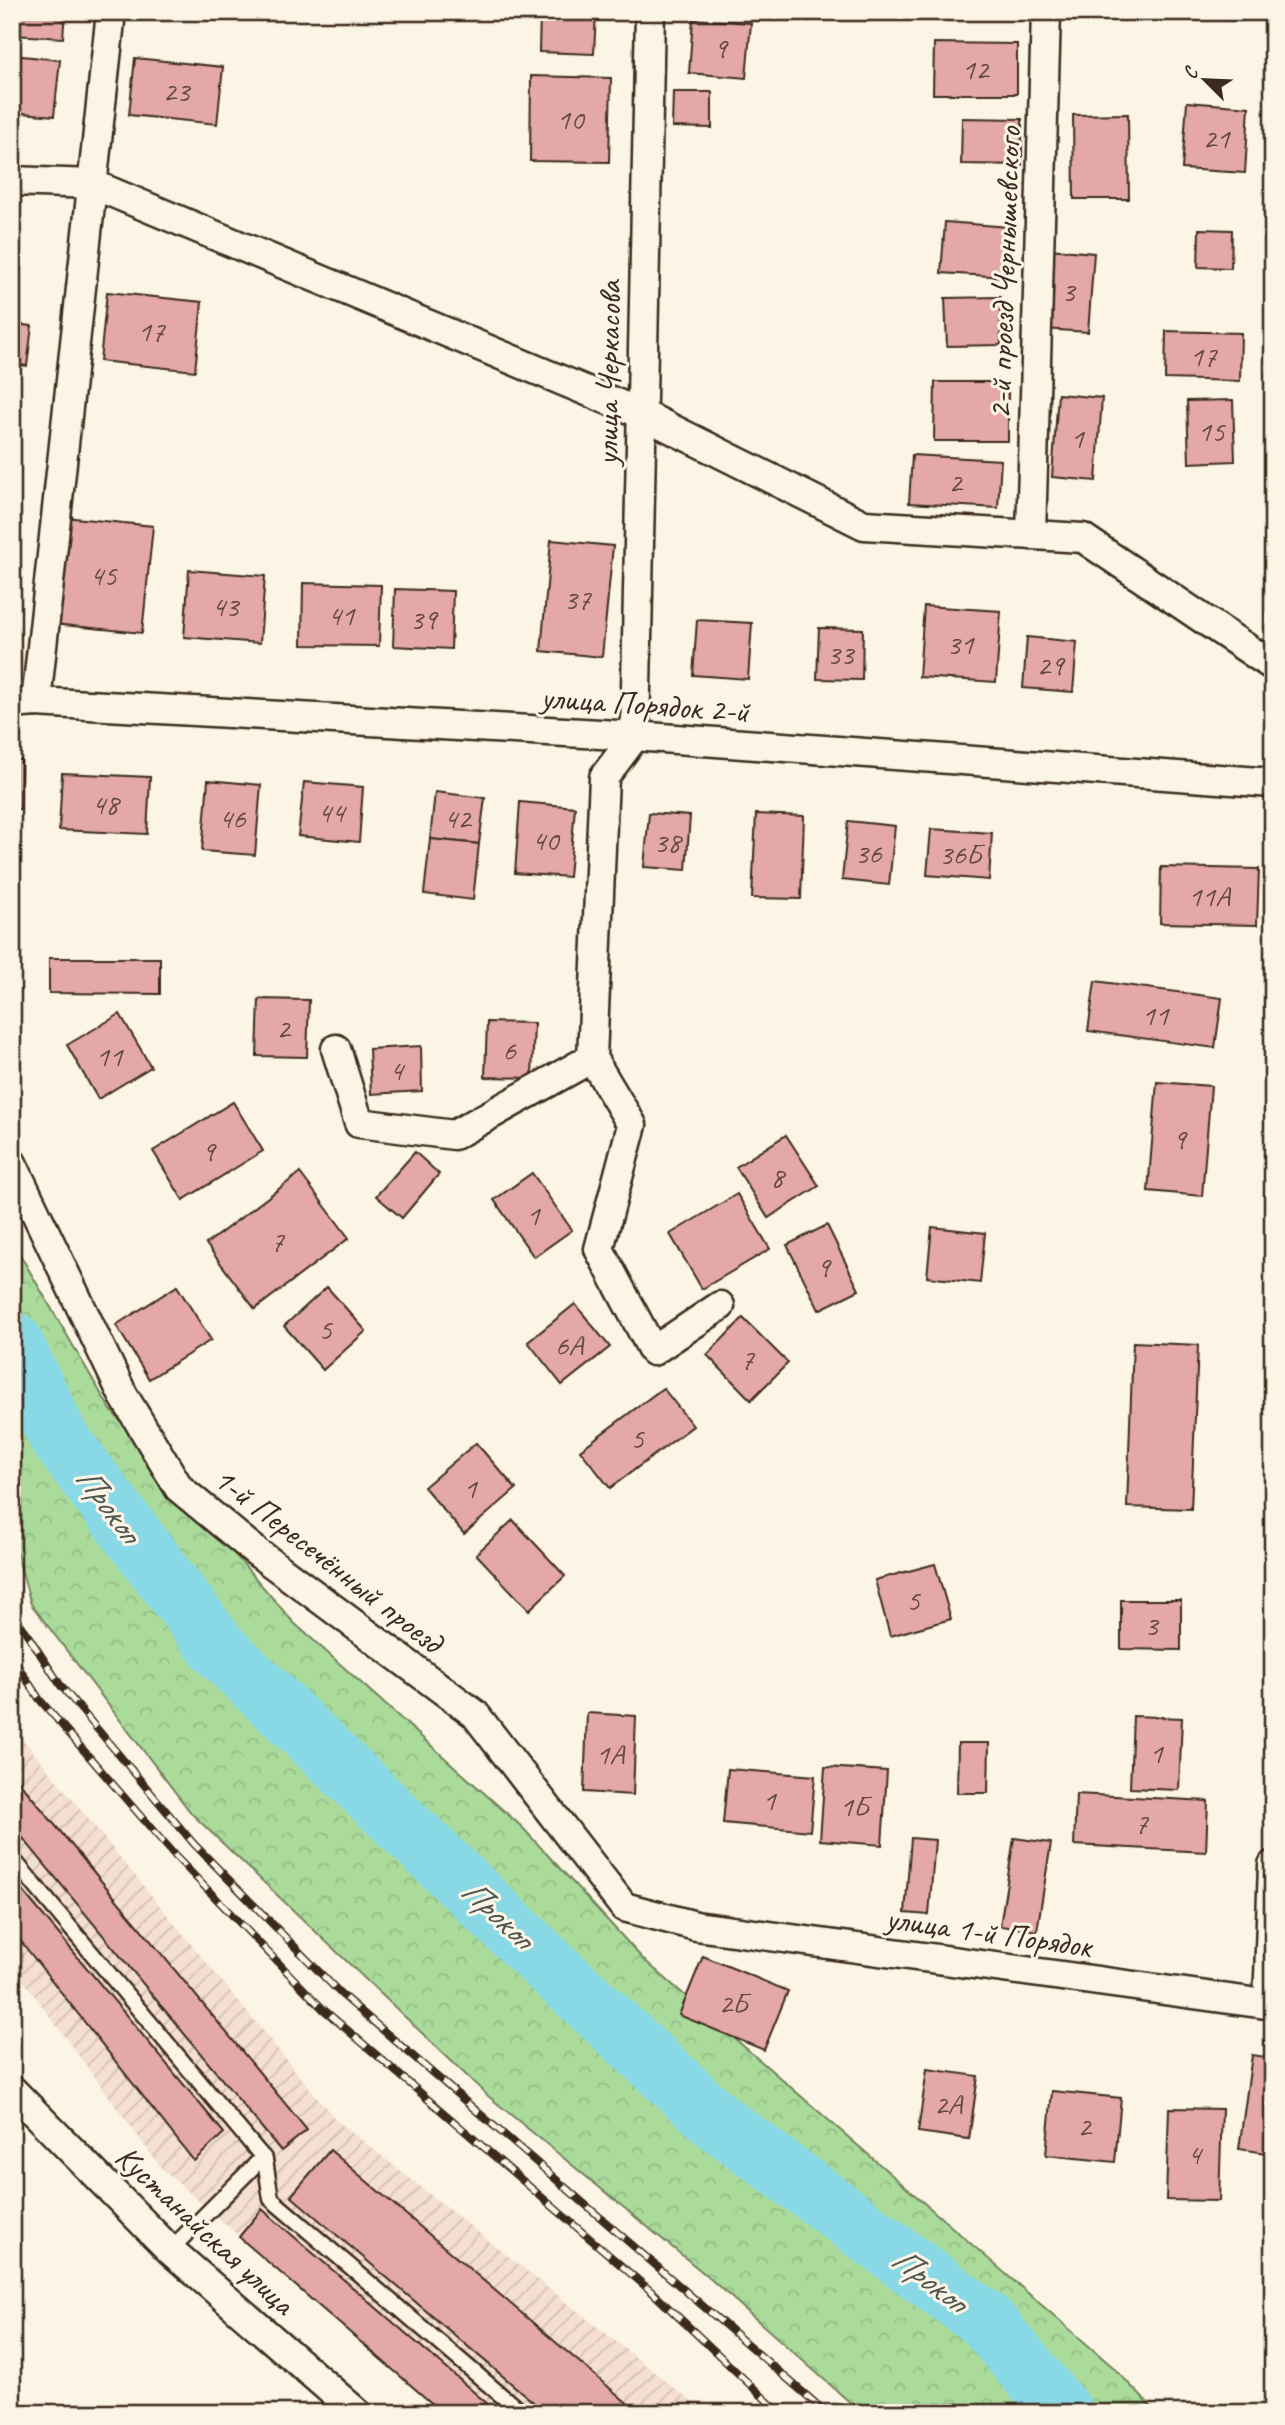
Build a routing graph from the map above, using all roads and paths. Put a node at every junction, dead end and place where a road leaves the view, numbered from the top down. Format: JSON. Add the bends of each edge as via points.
{"nodes":[{"id":1,"x":111,"y":12,"type":"edge"},
{"id":2,"x":650,"y":12,"type":"edge"},
{"id":3,"x":1046,"y":12,"type":"edge"},
{"id":4,"x":12,"y":181,"type":"edge"},
{"id":5,"x":92,"y":184,"type":"junction"},
{"id":6,"x":642,"y":414,"type":"junction"},
{"id":7,"x":1031,"y":535,"type":"junction"},
{"id":8,"x":1273,"y":666,"type":"edge"},
{"id":9,"x":24,"y":703,"type":"edge"},
{"id":10,"x":635,"y":736,"type":"junction"},
{"id":11,"x":1273,"y":783,"type":"edge"},
{"id":12,"x":336,"y":1049,"type":"dead end"},
{"id":13,"x":592,"y":1058,"type":"junction"},
{"id":14,"x":12,"y":1163,"type":"edge"},
{"id":15,"x":720,"y":1306,"type":"dead end"},
{"id":16,"x":12,"y":1858,"type":"edge"},
{"id":17,"x":1273,"y":1865,"type":"edge"},
{"id":18,"x":696,"y":1926,"type":"joint"},
{"id":19,"x":1270,"y":2005,"type":"edge"},
{"id":20,"x":12,"y":2090,"type":"edge"},
{"id":21,"x":263,"y":2157,"type":"junction"},
{"id":22,"x":170,"y":2250,"type":"junction"},
{"id":23,"x":357,"y":2413,"type":"edge"},
{"id":24,"x":522,"y":2413,"type":"edge"}],
"edges":[{"from":1,"to":5,"type":"street"},
{"from":2,"to":6,"type":"street","name":"улица Черкасова"},
{"from":3,"to":7,"type":"street","name":"2-й проезд Чернышевского"},
{"from":4,"to":5,"type":"street"},
{"from":5,"to":6,"type":"street"},
{"from":5,"to":9,"type":"street"},
{"from":6,"to":7,"type":"street","via":[[864,525]]},
{"from":6,"to":10,"type":"street","name":"улица Черкасова"},
{"from":7,"to":8,"type":"street","via":[[1083,538]]},
{"from":9,"to":10,"type":"street","name":"улица Порядок 2-й"},
{"from":10,"to":11,"type":"street","name":"улица Порядок 2-й"},
{"from":10,"to":13,"type":"street","via":[[604,778]]},
{"from":12,"to":13,"type":"street","via":[[359,1123],[454,1135]]},
{"from":13,"to":15,"type":"street","via":[[632,1125],[598,1249],[653,1351]]},
{"from":14,"to":18,"type":"street","name":"1-й Пересечённый проезд","via":[[123,1395],[179,1488],[254,1550],[475,1714],[624,1907]]},
{"from":16,"to":21,"type":"lane"},
{"from":17,"to":19,"type":"street"},
{"from":18,"to":19,"type":"street","name":"улица 1-й Порядок"},
{"from":20,"to":22,"type":"street","name":"Кустанайская улица"},
{"from":21,"to":22,"type":"lane"},
{"from":21,"to":24,"type":"lane","via":[[271,2199]]},
{"from":22,"to":23,"type":"street","name":"Кустанайская улица"}]}
